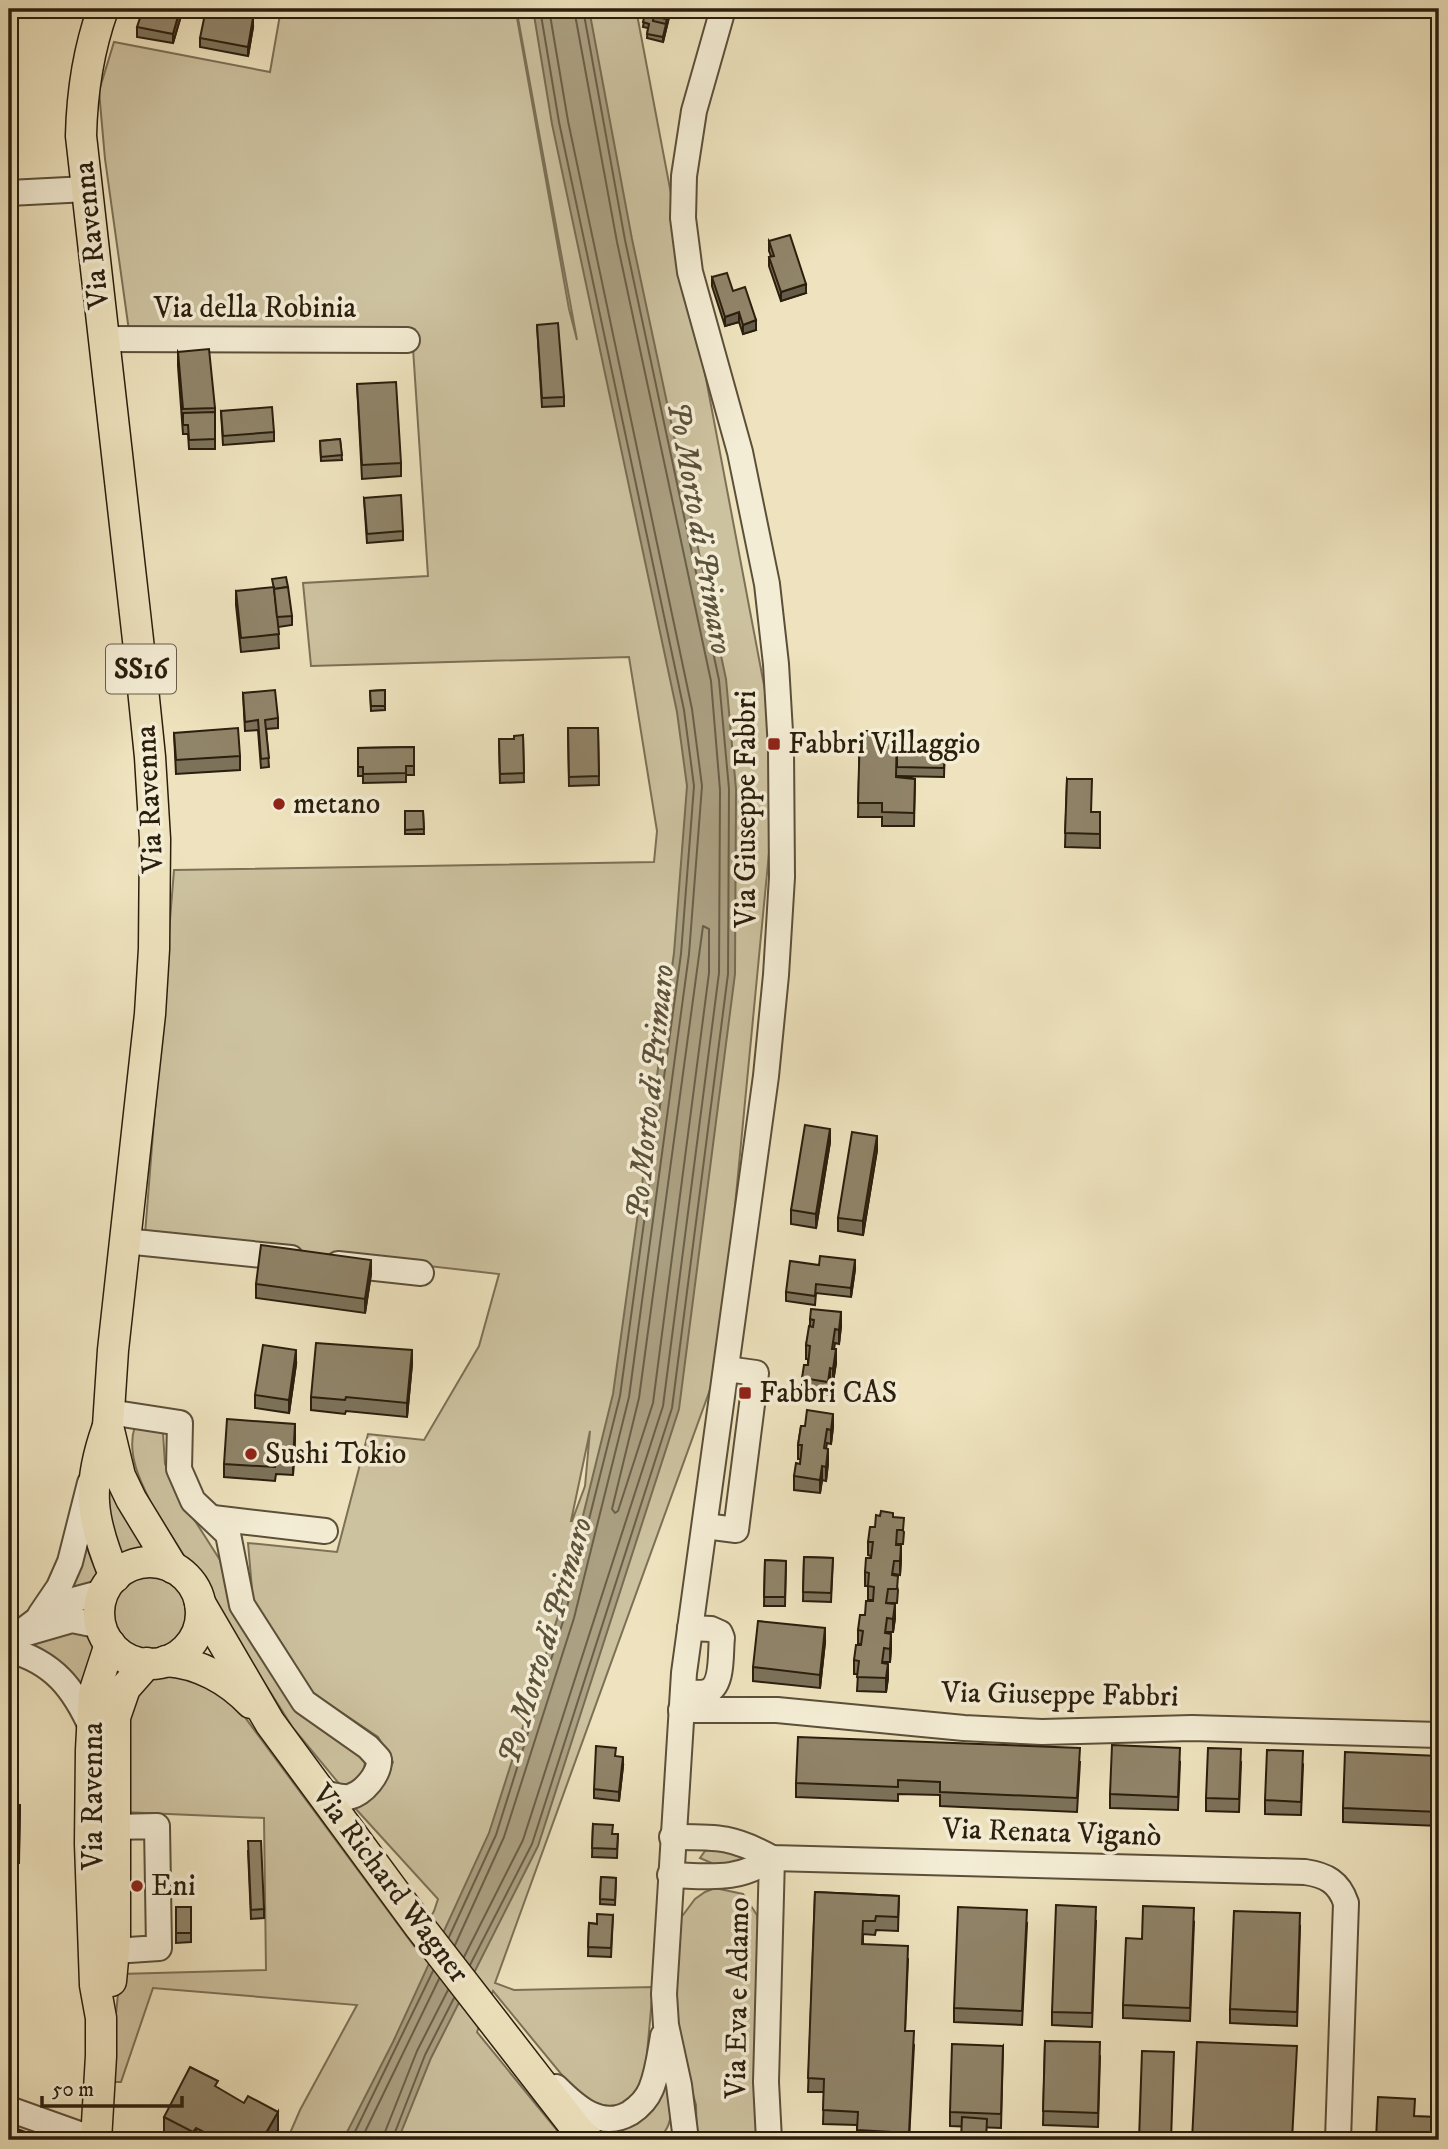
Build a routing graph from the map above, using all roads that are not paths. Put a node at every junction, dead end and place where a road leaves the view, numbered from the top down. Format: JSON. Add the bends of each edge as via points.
{"nodes":[{"id":1,"x":103,"y":9,"type":"edge"},
{"id":2,"x":723,"y":9,"type":"edge"},
{"id":3,"x":87,"y":189,"type":"junction"},
{"id":4,"x":9,"y":193,"type":"edge"},
{"id":5,"x":103,"y":340,"type":"junction"},
{"id":6,"x":407,"y":340,"type":"dead end"},
{"id":7,"x":125,"y":1241,"type":"junction"},
{"id":8,"x":421,"y":1273,"type":"dead end"},
{"id":9,"x":109,"y":1419,"type":"junction"},
{"id":10,"x":97,"y":1458,"type":"junction"},
{"id":11,"x":212,"y":1518,"type":"junction"},
{"id":12,"x":325,"y":1531,"type":"dead end"},
{"id":13,"x":173,"y":1568,"type":"junction"},
{"id":14,"x":109,"y":1585,"type":"junction"},
{"id":15,"x":200,"y":1603,"type":"junction"},
{"id":16,"x":40,"y":1615,"type":"junction"},
{"id":17,"x":690,"y":1628,"type":"junction"},
{"id":18,"x":106,"y":1635,"type":"junction"},
{"id":19,"x":10,"y":1642,"type":"edge"},
{"id":20,"x":156,"y":1662,"type":"junction"},
{"id":21,"x":682,"y":1701,"type":"junction"},
{"id":22,"x":270,"y":1723,"type":"junction"},
{"id":23,"x":92,"y":1729,"type":"junction"},
{"id":24,"x":1439,"y":1735,"type":"edge"},
{"id":25,"x":321,"y":1793,"type":"junction"},
{"id":26,"x":114,"y":1826,"type":"junction"},
{"id":27,"x":672,"y":1837,"type":"junction"},
{"id":28,"x":772,"y":1858,"type":"junction"},
{"id":29,"x":670,"y":1875,"type":"junction"},
{"id":30,"x":104,"y":1950,"type":"junction"},
{"id":31,"x":666,"y":2025,"type":"junction"},
{"id":32,"x":511,"y":2043,"type":"junction"},
{"id":33,"x":9,"y":2109,"type":"edge"},
{"id":34,"x":682,"y":2135,"type":"edge"},
{"id":35,"x":583,"y":2138,"type":"edge"},
{"id":36,"x":96,"y":2140,"type":"edge"},
{"id":37,"x":769,"y":2140,"type":"edge"},
{"id":38,"x":1338,"y":2140,"type":"edge"}],
"edges":[{"from":1,"to":3,"type":"main road","name":"Via Ravenna","number":"SS16","via":[[84,80],[82,136]]},
{"from":2,"to":17,"type":"street","name":"Via Giuseppe Fabbri","via":[[689,135],[683,218],[690,272],[740,452],[762,554],[776,664],[782,877],[772,1024]]},
{"from":3,"to":4,"type":"street"},
{"from":3,"to":5,"type":"main road","name":"Via Ravenna","number":"SS16"},
{"from":5,"to":6,"type":"street","name":"Via della Robinia"},
{"from":5,"to":7,"type":"main road","name":"Via Ravenna","number":"SS16","via":[[140,653],[155,839],[150,1014]]},
{"from":7,"to":8,"type":"street"},
{"from":7,"to":9,"type":"main road","name":"Via Ravenna","number":"SS16"},
{"from":9,"to":10,"type":"main road","name":"Via Ravenna"},
{"from":9,"to":11,"type":"street","via":[[180,1423],[179,1469],[193,1501]]},
{"from":9,"to":13,"type":"main road","name":"Via Ravenna","via":[[120,1476]]},
{"from":10,"to":14,"type":"main road","name":"Via Ravenna","via":[[95,1518]]},
{"from":10,"to":16,"type":"street","via":[[70,1562]]},
{"from":11,"to":12,"type":"street"},
{"from":11,"to":25,"type":"street","via":[[228,1534],[242,1605],[303,1702],[379,1759],[376,1772],[356,1794],[346,1798]]},
{"from":13,"to":14,"type":"main road","via":[[138,1564]]},
{"from":13,"to":15,"type":"main road","name":"Via Ravenna","via":[[190,1581]]},
{"from":14,"to":16,"type":"street"},
{"from":14,"to":18,"type":"main road","name":"Via Ravenna","via":[[100,1605]]},
{"from":15,"to":20,"type":"main road","name":"Via Ravenna","via":[[195,1636],[187,1648]]},
{"from":15,"to":22,"type":"main road","name":"Via Richard Wagner"},
{"from":16,"to":19,"type":"street"},
{"from":17,"to":21,"type":"street","name":"Via Giuseppe Fabbri"},
{"from":17,"to":21,"type":"street","via":[[720,1633],[718,1679],[711,1690]]},
{"from":18,"to":19,"type":"street","via":[[72,1620]]},
{"from":18,"to":20,"type":"main road","via":[[127,1658]]},
{"from":18,"to":23,"type":"main road","name":"Via Ravenna"},
{"from":19,"to":23,"type":"street","via":[[68,1685]]},
{"from":20,"to":22,"type":"main road","name":"Via Richard Wagner","via":[[193,1665],[229,1683]]},
{"from":20,"to":26,"type":"main road","name":"Via Ravenna","via":[[125,1688],[115,1717]]},
{"from":21,"to":24,"type":"street","name":"Via Giuseppe Fabbri","via":[[1015,1732],[1192,1728]]},
{"from":21,"to":27,"type":"street","name":"Via Giuseppe Fabbri"},
{"from":22,"to":25,"type":"main road","name":"Via Richard Wagner"},
{"from":23,"to":30,"type":"main road","name":"Via Ravenna","via":[[90,1844]]},
{"from":25,"to":32,"type":"main road","name":"Via Richard Wagner"},
{"from":26,"to":30,"type":"main road","name":"Via Ravenna"},
{"from":26,"to":30,"type":"street","via":[[157,1826],[159,1948]]},
{"from":27,"to":28,"type":"street","name":"Via Renata Viganò","via":[[729,1839]]},
{"from":27,"to":29,"type":"street","name":"Via Giuseppe Fabbri"},
{"from":28,"to":29,"type":"street","name":"Via Renata Viganò","via":[[738,1875]]},
{"from":28,"to":37,"type":"street","name":"Via Eva e Adamo","via":[[766,2082]]},
{"from":28,"to":38,"type":"street","name":"Via Renata Viganò","via":[[1305,1872],[1328,1879],[1342,1890],[1347,1915]]},
{"from":29,"to":31,"type":"street","name":"Via Giuseppe Fabbri"},
{"from":30,"to":36,"type":"main road","name":"Via Ravenna","via":[[110,1994],[100,2018]]},
{"from":31,"to":32,"type":"street","name":"Via Richard Wagner","via":[[650,2092],[635,2110],[611,2120],[580,2109]]},
{"from":31,"to":34,"type":"street","name":"Via Giuseppe Fabbri","via":[[679,2085]]},
{"from":32,"to":35,"type":"main road","name":"Via Richard Wagner"},
{"from":33,"to":36,"type":"street","name":"Via Ravenna"}]}
